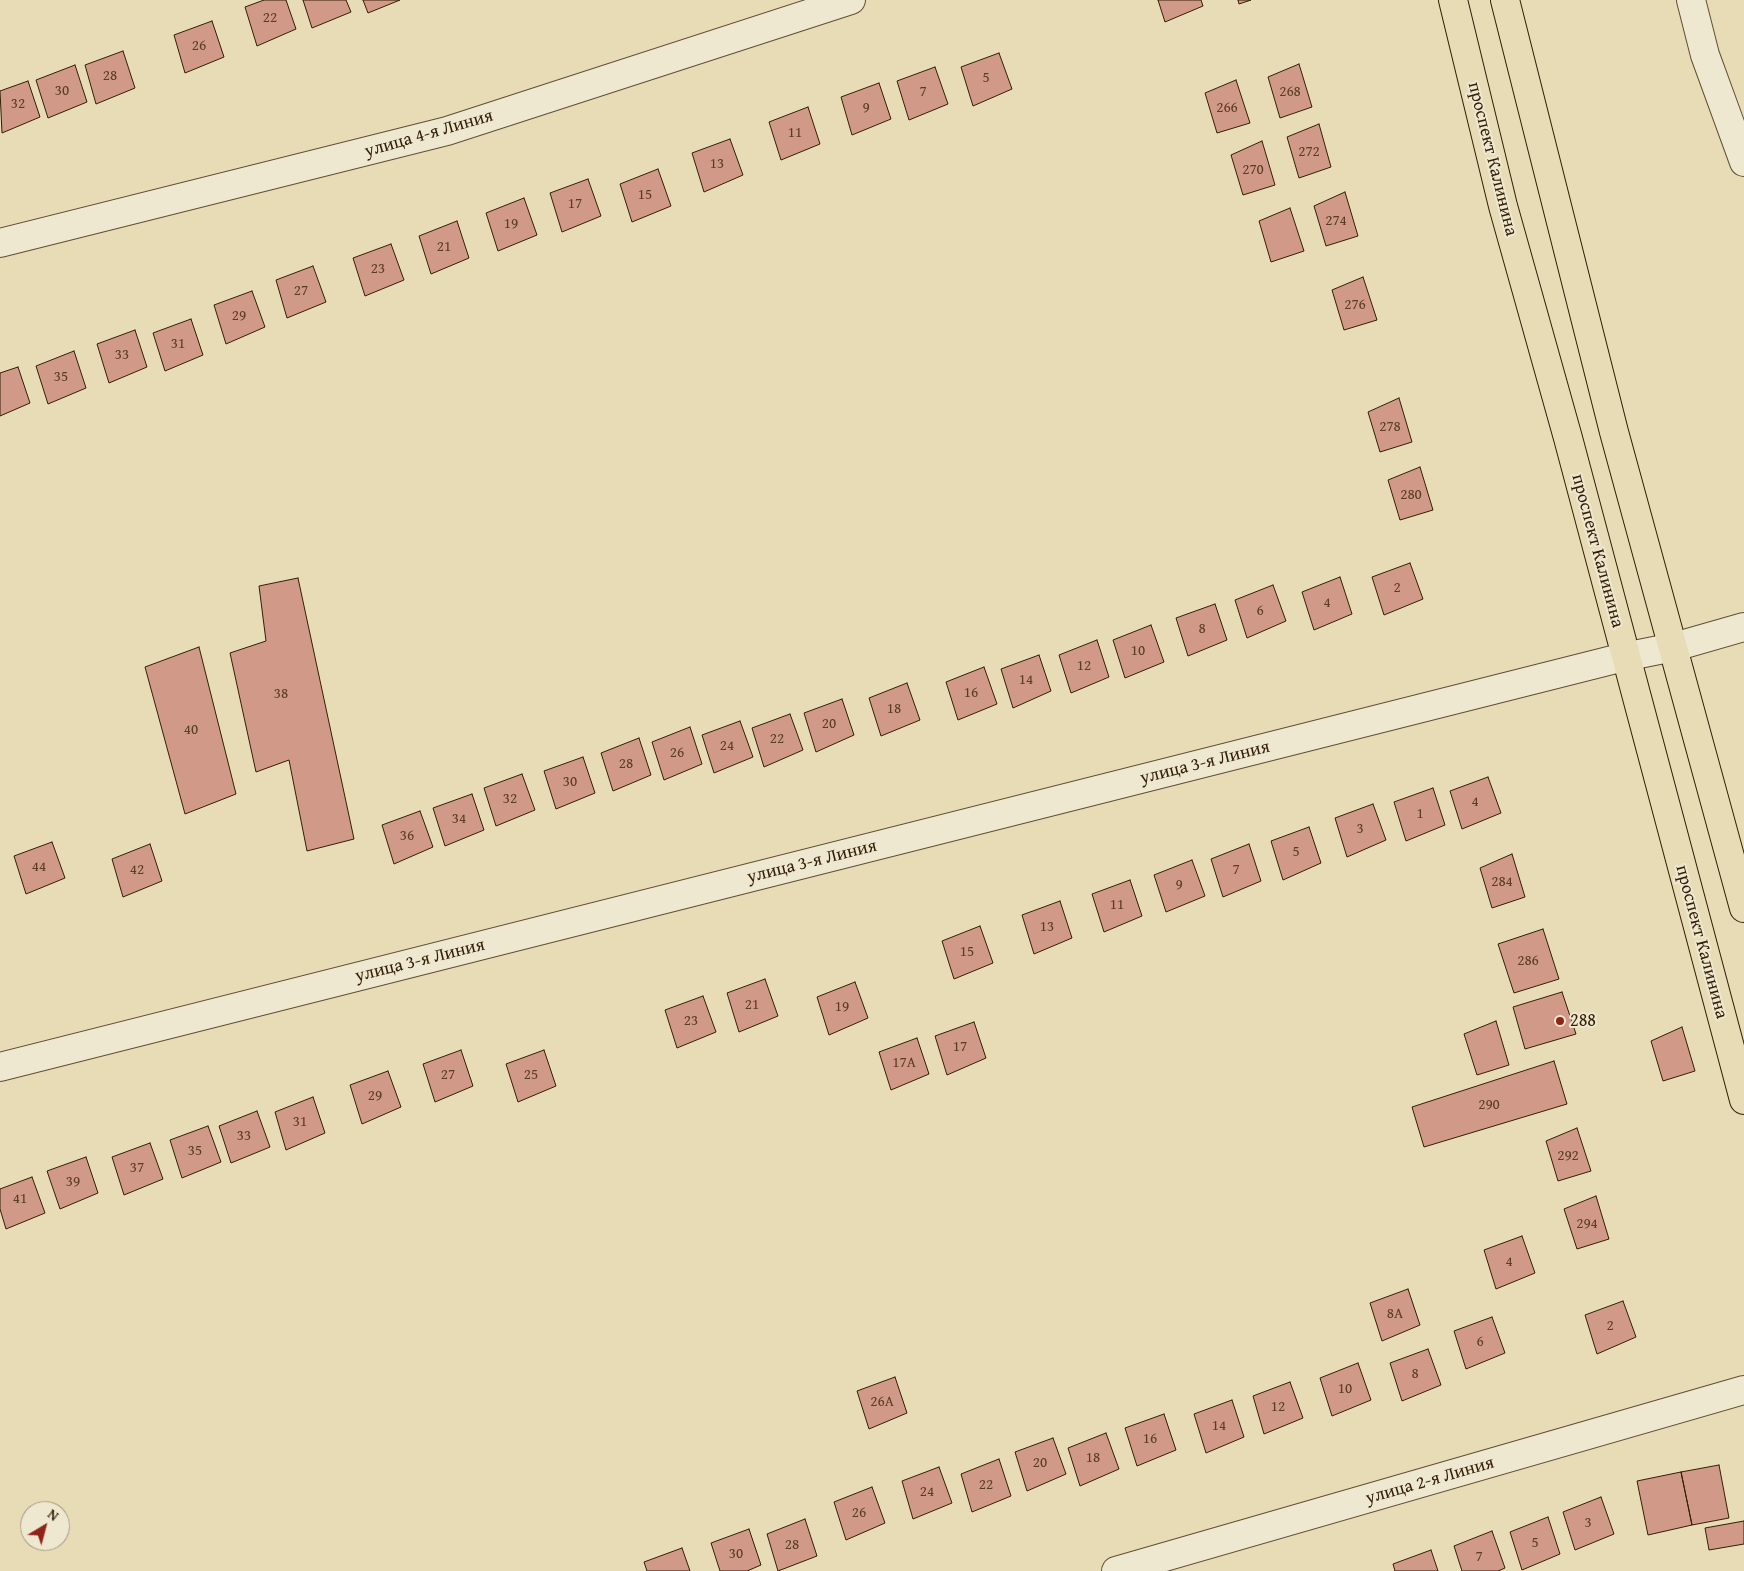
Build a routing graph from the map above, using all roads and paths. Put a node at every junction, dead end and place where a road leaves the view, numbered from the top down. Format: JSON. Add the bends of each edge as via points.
{"nodes":[{"id":1,"x":851,"y":0,"type":"edge"},
{"id":2,"x":1452,"y":0,"type":"edge"},
{"id":3,"x":1505,"y":0,"type":"edge"},
{"id":4,"x":1692,"y":0,"type":"edge"},
{"id":5,"x":1744,"y":162,"type":"edge"},
{"id":6,"x":0,"y":244,"type":"edge"},
{"id":7,"x":1744,"y":627,"type":"edge"},
{"id":8,"x":1674,"y":647,"type":"junction"},
{"id":9,"x":1624,"y":657,"type":"junction"},
{"id":10,"x":1744,"y":908,"type":"edge"},
{"id":11,"x":0,"y":1067,"type":"edge"},
{"id":12,"x":1744,"y":1100,"type":"edge"},
{"id":13,"x":1744,"y":1390,"type":"edge"},
{"id":14,"x":1116,"y":1571,"type":"edge"}],
"edges":[{"from":1,"to":6,"type":"street","name":"улица 4-я Линия","via":[[447,131]]},
{"from":2,"to":9,"type":"main road","name":"проспект Калинина","via":[[1503,206],[1568,438]]},
{"from":3,"to":8,"type":"main road","via":[[1611,423]]},
{"from":4,"to":5,"type":"street","via":[[1706,54]]},
{"from":7,"to":8,"type":"street","name":"улица 3-я Линия"},
{"from":8,"to":9,"type":"street","name":"улица 3-я Линия"},
{"from":8,"to":10,"type":"main road"},
{"from":9,"to":11,"type":"street","name":"улица 3-я Линия"},
{"from":9,"to":12,"type":"main road","name":"проспект Калинина"},
{"from":13,"to":14,"type":"street","name":"улица 2-я Линия"}]}
